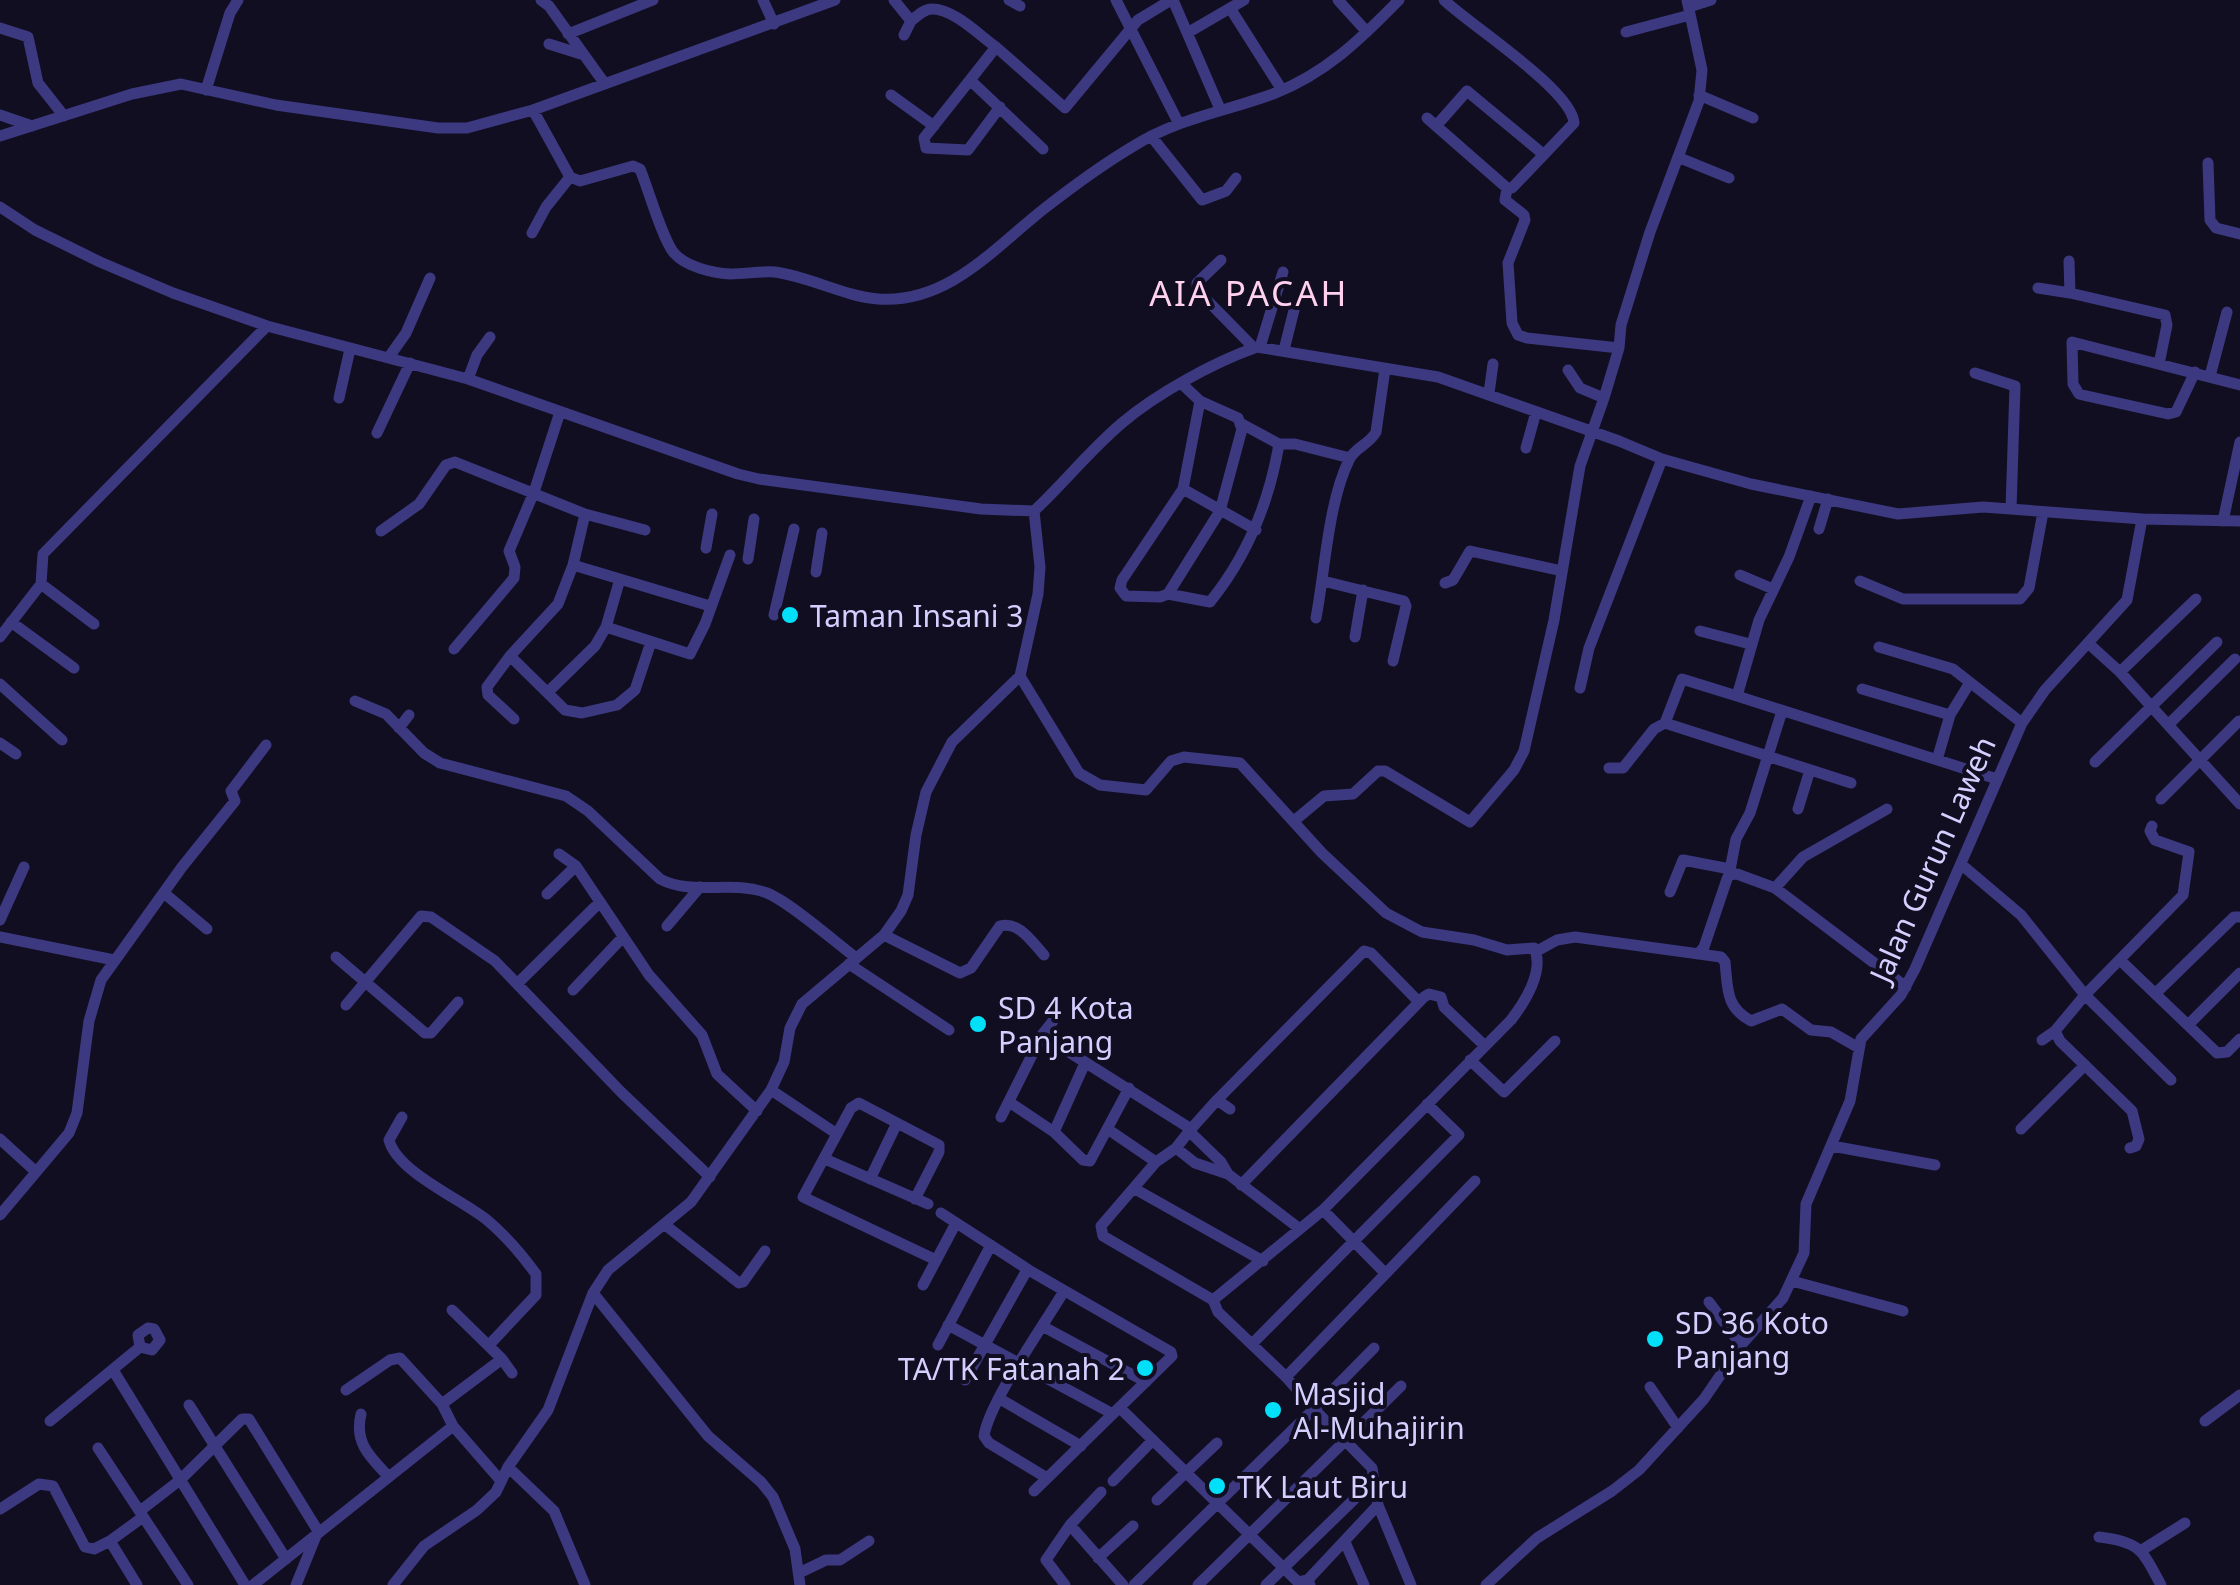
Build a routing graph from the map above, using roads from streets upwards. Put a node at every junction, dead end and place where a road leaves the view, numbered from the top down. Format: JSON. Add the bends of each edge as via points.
{"nodes":[{"id":1,"x":238,"y":0,"type":"edge"},
{"id":2,"x":653,"y":0,"type":"edge"},
{"id":3,"x":763,"y":0,"type":"edge"},
{"id":4,"x":835,"y":0,"type":"edge"},
{"id":5,"x":894,"y":0,"type":"edge"},
{"id":6,"x":1116,"y":0,"type":"edge"},
{"id":7,"x":1172,"y":0,"type":"edge"},
{"id":8,"x":1244,"y":0,"type":"edge"},
{"id":9,"x":1338,"y":0,"type":"edge"},
{"id":10,"x":1399,"y":0,"type":"edge"},
{"id":11,"x":1444,"y":0,"type":"edge"},
{"id":12,"x":1711,"y":0,"type":"edge"},
{"id":13,"x":549,"y":2,"type":"edge"},
{"id":14,"x":935,"y":4,"type":"edge"},
{"id":15,"x":1689,"y":7,"type":"edge"},
{"id":16,"x":1230,"y":8,"type":"junction"},
{"id":17,"x":910,"y":21,"type":"junction"},
{"id":18,"x":774,"y":24,"type":"junction"},
{"id":19,"x":0,"y":28,"type":"edge"},
{"id":20,"x":1131,"y":28,"type":"junction"},
{"id":21,"x":1189,"y":32,"type":"junction"},
{"id":22,"x":1367,"y":32,"type":"junction"},
{"id":23,"x":1626,"y":32,"type":"dead end"},
{"id":24,"x":568,"y":34,"type":"junction"},
{"id":25,"x":904,"y":35,"type":"dead end"},
{"id":26,"x":549,"y":44,"type":"dead end"},
{"id":27,"x":996,"y":47,"type":"junction"},
{"id":28,"x":584,"y":55,"type":"junction"},
{"id":29,"x":970,"y":80,"type":"junction"},
{"id":30,"x":606,"y":84,"type":"junction"},
{"id":31,"x":206,"y":90,"type":"junction"},
{"id":32,"x":1282,"y":90,"type":"junction"},
{"id":33,"x":891,"y":95,"type":"dead end"},
{"id":34,"x":1699,"y":95,"type":"junction"},
{"id":35,"x":1000,"y":107,"type":"junction"},
{"id":36,"x":1220,"y":109,"type":"junction"},
{"id":37,"x":533,"y":110,"type":"junction"},
{"id":38,"x":0,"y":115,"type":"edge"},
{"id":39,"x":64,"y":116,"type":"junction"},
{"id":40,"x":1753,"y":118,"type":"dead end"},
{"id":41,"x":1178,"y":122,"type":"junction"},
{"id":42,"x":32,"y":126,"type":"junction"},
{"id":43,"x":934,"y":126,"type":"junction"},
{"id":44,"x":0,"y":136,"type":"edge"},
{"id":45,"x":1151,"y":136,"type":"junction"},
{"id":46,"x":1043,"y":149,"type":"dead end"},
{"id":47,"x":1542,"y":154,"type":"junction"},
{"id":48,"x":1680,"y":158,"type":"junction"},
{"id":49,"x":2208,"y":163,"type":"dead end"},
{"id":50,"x":570,"y":177,"type":"junction"},
{"id":51,"x":1236,"y":178,"type":"dead end"},
{"id":52,"x":1730,"y":178,"type":"dead end"},
{"id":53,"x":1507,"y":188,"type":"junction"},
{"id":54,"x":0,"y":208,"type":"edge"},
{"id":55,"x":532,"y":234,"type":"dead end"},
{"id":56,"x":2240,"y":234,"type":"edge"},
{"id":57,"x":1221,"y":260,"type":"dead end"},
{"id":58,"x":2069,"y":261,"type":"dead end"},
{"id":59,"x":1282,"y":272,"type":"dead end"},
{"id":60,"x":430,"y":278,"type":"dead end"},
{"id":61,"x":2038,"y":288,"type":"dead end"},
{"id":62,"x":2070,"y":294,"type":"junction"},
{"id":63,"x":1294,"y":310,"type":"dead end"},
{"id":64,"x":2227,"y":312,"type":"dead end"},
{"id":65,"x":267,"y":326,"type":"junction"},
{"id":66,"x":490,"y":338,"type":"dead end"},
{"id":67,"x":1257,"y":348,"type":"junction"},
{"id":68,"x":1619,"y":348,"type":"junction"},
{"id":69,"x":350,"y":349,"type":"junction"},
{"id":70,"x":1284,"y":350,"type":"junction"},
{"id":71,"x":389,"y":357,"type":"junction"},
{"id":72,"x":410,"y":363,"type":"junction"},
{"id":73,"x":1493,"y":364,"type":"dead end"},
{"id":74,"x":2159,"y":364,"type":"junction"},
{"id":75,"x":1385,"y":369,"type":"junction"},
{"id":76,"x":1568,"y":370,"type":"dead end"},
{"id":77,"x":2196,"y":372,"type":"junction"},
{"id":78,"x":1976,"y":373,"type":"dead end"},
{"id":79,"x":2210,"y":376,"type":"junction"},
{"id":80,"x":468,"y":378,"type":"junction"},
{"id":81,"x":1182,"y":384,"type":"junction"},
{"id":82,"x":2240,"y":385,"type":"edge"},
{"id":83,"x":1490,"y":393,"type":"junction"},
{"id":84,"x":339,"y":398,"type":"dead end"},
{"id":85,"x":1604,"y":398,"type":"junction"},
{"id":86,"x":1200,"y":401,"type":"junction"},
{"id":87,"x":560,"y":412,"type":"junction"},
{"id":88,"x":1536,"y":412,"type":"junction"},
{"id":89,"x":1242,"y":424,"type":"junction"},
{"id":90,"x":377,"y":432,"type":"dead end"},
{"id":91,"x":1592,"y":432,"type":"junction"},
{"id":92,"x":2240,"y":442,"type":"edge"},
{"id":93,"x":1279,"y":444,"type":"junction"},
{"id":94,"x":1526,"y":448,"type":"dead end"},
{"id":95,"x":1350,"y":458,"type":"junction"},
{"id":96,"x":1662,"y":459,"type":"junction"},
{"id":97,"x":1183,"y":489,"type":"junction"},
{"id":98,"x":534,"y":492,"type":"junction"},
{"id":99,"x":1811,"y":496,"type":"junction"},
{"id":100,"x":1828,"y":499,"type":"junction"},
{"id":101,"x":2011,"y":509,"type":"junction"},
{"id":102,"x":1034,"y":511,"type":"junction"},
{"id":103,"x":1220,"y":511,"type":"junction"},
{"id":104,"x":2043,"y":512,"type":"junction"},
{"id":105,"x":585,"y":514,"type":"junction"},
{"id":106,"x":712,"y":514,"type":"dead end"},
{"id":107,"x":754,"y":519,"type":"dead end"},
{"id":108,"x":2142,"y":519,"type":"junction"},
{"id":109,"x":2224,"y":520,"type":"junction"},
{"id":110,"x":2240,"y":520,"type":"edge"},
{"id":111,"x":794,"y":529,"type":"dead end"},
{"id":112,"x":646,"y":530,"type":"dead end"},
{"id":113,"x":1256,"y":530,"type":"junction"},
{"id":114,"x":1819,"y":530,"type":"dead end"},
{"id":115,"x":382,"y":531,"type":"dead end"},
{"id":116,"x":822,"y":533,"type":"dead end"},
{"id":117,"x":706,"y":548,"type":"dead end"},
{"id":118,"x":730,"y":555,"type":"dead end"},
{"id":119,"x":748,"y":559,"type":"dead end"},
{"id":120,"x":574,"y":565,"type":"junction"},
{"id":121,"x":1562,"y":570,"type":"junction"},
{"id":122,"x":816,"y":572,"type":"dead end"},
{"id":123,"x":1740,"y":576,"type":"dead end"},
{"id":124,"x":620,"y":579,"type":"junction"},
{"id":125,"x":1860,"y":580,"type":"dead end"},
{"id":126,"x":1323,"y":581,"type":"junction"},
{"id":127,"x":1445,"y":583,"type":"dead end"},
{"id":128,"x":41,"y":584,"type":"junction"},
{"id":129,"x":1773,"y":589,"type":"junction"},
{"id":130,"x":1363,"y":590,"type":"junction"},
{"id":131,"x":1168,"y":594,"type":"junction"},
{"id":132,"x":2196,"y":599,"type":"dead end"},
{"id":133,"x":710,"y":606,"type":"junction"},
{"id":134,"x":774,"y":615,"type":"dead end"},
{"id":135,"x":1316,"y":618,"type":"dead end"},
{"id":136,"x":11,"y":622,"type":"junction"},
{"id":137,"x":94,"y":624,"type":"dead end"},
{"id":138,"x":606,"y":627,"type":"junction"},
{"id":139,"x":1700,"y":631,"type":"dead end"},
{"id":140,"x":0,"y":637,"type":"edge"},
{"id":141,"x":1355,"y":637,"type":"dead end"},
{"id":142,"x":650,"y":642,"type":"junction"},
{"id":143,"x":2217,"y":642,"type":"dead end"},
{"id":144,"x":2088,"y":643,"type":"junction"},
{"id":145,"x":1750,"y":644,"type":"junction"},
{"id":146,"x":1879,"y":646,"type":"dead end"},
{"id":147,"x":454,"y":649,"type":"dead end"},
{"id":148,"x":510,"y":656,"type":"junction"},
{"id":149,"x":2236,"y":659,"type":"dead end"},
{"id":150,"x":1393,"y":661,"type":"dead end"},
{"id":151,"x":74,"y":668,"type":"dead end"},
{"id":152,"x":2120,"y":672,"type":"junction"},
{"id":153,"x":1020,"y":676,"type":"junction"},
{"id":154,"x":0,"y":684,"type":"edge"},
{"id":155,"x":1969,"y":684,"type":"junction"},
{"id":156,"x":1580,"y":688,"type":"dead end"},
{"id":157,"x":1862,"y":689,"type":"dead end"},
{"id":158,"x":548,"y":692,"type":"junction"},
{"id":159,"x":1737,"y":696,"type":"junction"},
{"id":160,"x":355,"y":701,"type":"dead end"},
{"id":161,"x":2152,"y":706,"type":"junction"},
{"id":162,"x":1782,"y":711,"type":"junction"},
{"id":163,"x":409,"y":715,"type":"dead end"},
{"id":164,"x":1950,"y":715,"type":"junction"},
{"id":165,"x":514,"y":719,"type":"dead end"},
{"id":166,"x":2238,"y":721,"type":"edge"},
{"id":167,"x":1665,"y":723,"type":"junction"},
{"id":168,"x":2022,"y":723,"type":"junction"},
{"id":169,"x":2168,"y":724,"type":"junction"},
{"id":170,"x":399,"y":728,"type":"junction"},
{"id":171,"x":62,"y":740,"type":"dead end"},
{"id":172,"x":0,"y":743,"type":"edge"},
{"id":173,"x":266,"y":745,"type":"dead end"},
{"id":174,"x":16,"y":754,"type":"dead end"},
{"id":175,"x":1767,"y":758,"type":"junction"},
{"id":176,"x":1936,"y":760,"type":"junction"},
{"id":177,"x":2202,"y":760,"type":"junction"},
{"id":178,"x":2095,"y":762,"type":"dead end"},
{"id":179,"x":1609,"y":768,"type":"dead end"},
{"id":180,"x":1810,"y":770,"type":"junction"},
{"id":181,"x":1997,"y":778,"type":"junction"},
{"id":182,"x":1852,"y":783,"type":"dead end"},
{"id":183,"x":2237,"y":795,"type":"edge"},
{"id":184,"x":2161,"y":800,"type":"dead end"},
{"id":185,"x":1798,"y":809,"type":"dead end"},
{"id":186,"x":1887,"y":809,"type":"dead end"},
{"id":187,"x":1294,"y":820,"type":"junction"},
{"id":188,"x":2152,"y":826,"type":"dead end"},
{"id":189,"x":558,"y":854,"type":"dead end"},
{"id":190,"x":1962,"y":864,"type":"junction"},
{"id":191,"x":576,"y":866,"type":"junction"},
{"id":192,"x":24,"y":867,"type":"dead end"},
{"id":193,"x":1730,"y":872,"type":"junction"},
{"id":194,"x":700,"y":886,"type":"junction"},
{"id":195,"x":1775,"y":888,"type":"junction"},
{"id":196,"x":1670,"y":892,"type":"dead end"},
{"id":197,"x":164,"y":893,"type":"junction"},
{"id":198,"x":548,"y":894,"type":"dead end"},
{"id":199,"x":600,"y":902,"type":"junction"},
{"id":200,"x":2240,"y":917,"type":"edge"},
{"id":201,"x":0,"y":920,"type":"edge"},
{"id":202,"x":667,"y":926,"type":"dead end"},
{"id":203,"x":207,"y":929,"type":"dead end"},
{"id":204,"x":884,"y":935,"type":"junction"},
{"id":205,"x":0,"y":936,"type":"edge"},
{"id":206,"x":622,"y":938,"type":"junction"},
{"id":207,"x":1537,"y":951,"type":"junction"},
{"id":208,"x":1698,"y":954,"type":"junction"},
{"id":209,"x":1044,"y":956,"type":"dead end"},
{"id":210,"x":336,"y":957,"type":"dead end"},
{"id":211,"x":114,"y":960,"type":"junction"},
{"id":212,"x":852,"y":960,"type":"junction"},
{"id":213,"x":2120,"y":960,"type":"junction"},
{"id":214,"x":2240,"y":973,"type":"edge"},
{"id":215,"x":364,"y":983,"type":"junction"},
{"id":216,"x":518,"y":983,"type":"junction"},
{"id":217,"x":1906,"y":987,"type":"junction"},
{"id":218,"x":573,"y":990,"type":"dead end"},
{"id":219,"x":2157,"y":992,"type":"junction"},
{"id":220,"x":2085,"y":994,"type":"junction"},
{"id":221,"x":1418,"y":1001,"type":"junction"},
{"id":222,"x":458,"y":1002,"type":"dead end"},
{"id":223,"x":346,"y":1004,"type":"dead end"},
{"id":224,"x":1053,"y":1020,"type":"dead end"},
{"id":225,"x":2188,"y":1025,"type":"junction"},
{"id":226,"x":949,"y":1030,"type":"dead end"},
{"id":227,"x":2055,"y":1031,"type":"junction"},
{"id":228,"x":1042,"y":1035,"type":"junction"},
{"id":229,"x":2042,"y":1040,"type":"dead end"},
{"id":230,"x":2240,"y":1040,"type":"edge"},
{"id":231,"x":1555,"y":1041,"type":"dead end"},
{"id":232,"x":1484,"y":1045,"type":"junction"},
{"id":233,"x":1859,"y":1048,"type":"junction"},
{"id":234,"x":1470,"y":1060,"type":"junction"},
{"id":235,"x":1085,"y":1063,"type":"junction"},
{"id":236,"x":2085,"y":1065,"type":"junction"},
{"id":237,"x":2170,"y":1080,"type":"dead end"},
{"id":238,"x":1130,"y":1088,"type":"junction"},
{"id":239,"x":771,"y":1090,"type":"junction"},
{"id":240,"x":1217,"y":1100,"type":"junction"},
{"id":241,"x":1008,"y":1102,"type":"junction"},
{"id":242,"x":1428,"y":1104,"type":"junction"},
{"id":243,"x":1230,"y":1109,"type":"dead end"},
{"id":244,"x":757,"y":1111,"type":"junction"},
{"id":245,"x":402,"y":1117,"type":"dead end"},
{"id":246,"x":1000,"y":1117,"type":"dead end"},
{"id":247,"x":897,"y":1123,"type":"junction"},
{"id":248,"x":2021,"y":1128,"type":"dead end"},
{"id":249,"x":1108,"y":1130,"type":"junction"},
{"id":250,"x":1190,"y":1131,"type":"junction"},
{"id":251,"x":1054,"y":1132,"type":"junction"},
{"id":252,"x":838,"y":1134,"type":"junction"},
{"id":253,"x":0,"y":1140,"type":"edge"},
{"id":254,"x":1832,"y":1146,"type":"junction"},
{"id":255,"x":1176,"y":1148,"type":"junction"},
{"id":256,"x":2130,"y":1148,"type":"dead end"},
{"id":257,"x":825,"y":1159,"type":"junction"},
{"id":258,"x":1156,"y":1162,"type":"junction"},
{"id":259,"x":1935,"y":1166,"type":"dead end"},
{"id":260,"x":35,"y":1170,"type":"junction"},
{"id":261,"x":1228,"y":1174,"type":"junction"},
{"id":262,"x":710,"y":1177,"type":"junction"},
{"id":263,"x":870,"y":1179,"type":"junction"},
{"id":264,"x":1476,"y":1182,"type":"dead end"},
{"id":265,"x":1241,"y":1184,"type":"junction"},
{"id":266,"x":1134,"y":1189,"type":"junction"},
{"id":267,"x":1322,"y":1210,"type":"junction"},
{"id":268,"x":941,"y":1214,"type":"dead end"},
{"id":269,"x":0,"y":1215,"type":"edge"},
{"id":270,"x":956,"y":1222,"type":"junction"},
{"id":271,"x":664,"y":1224,"type":"junction"},
{"id":272,"x":1300,"y":1229,"type":"junction"},
{"id":273,"x":1353,"y":1244,"type":"junction"},
{"id":274,"x":991,"y":1245,"type":"junction"},
{"id":275,"x":765,"y":1251,"type":"dead end"},
{"id":276,"x":936,"y":1260,"type":"junction"},
{"id":277,"x":1264,"y":1261,"type":"junction"},
{"id":278,"x":1027,"y":1270,"type":"junction"},
{"id":279,"x":1385,"y":1274,"type":"junction"},
{"id":280,"x":1792,"y":1280,"type":"junction"},
{"id":281,"x":923,"y":1285,"type":"dead end"},
{"id":282,"x":1064,"y":1290,"type":"junction"},
{"id":283,"x":592,"y":1294,"type":"junction"},
{"id":284,"x":1213,"y":1300,"type":"junction"},
{"id":285,"x":1708,"y":1302,"type":"dead end"},
{"id":286,"x":452,"y":1310,"type":"dead end"},
{"id":287,"x":1903,"y":1311,"type":"dead end"},
{"id":288,"x":948,"y":1324,"type":"junction"},
{"id":289,"x":1044,"y":1327,"type":"junction"},
{"id":290,"x":490,"y":1344,"type":"junction"},
{"id":291,"x":984,"y":1344,"type":"junction"},
{"id":292,"x":1252,"y":1344,"type":"junction"},
{"id":293,"x":1741,"y":1344,"type":"junction"},
{"id":294,"x":938,"y":1345,"type":"dead end"},
{"id":295,"x":140,"y":1347,"type":"dead end"},
{"id":296,"x":1374,"y":1348,"type":"dead end"},
{"id":297,"x":502,"y":1359,"type":"junction"},
{"id":298,"x":1021,"y":1364,"type":"junction"},
{"id":299,"x":113,"y":1370,"type":"junction"},
{"id":300,"x":512,"y":1373,"type":"dead end"},
{"id":301,"x":1286,"y":1376,"type":"junction"},
{"id":302,"x":965,"y":1380,"type":"dead end"},
{"id":303,"x":1146,"y":1382,"type":"junction"},
{"id":304,"x":1401,"y":1386,"type":"dead end"},
{"id":305,"x":1650,"y":1387,"type":"dead end"},
{"id":306,"x":346,"y":1390,"type":"dead end"},
{"id":307,"x":2240,"y":1394,"type":"edge"},
{"id":308,"x":1000,"y":1399,"type":"junction"},
{"id":309,"x":442,"y":1404,"type":"junction"},
{"id":310,"x":189,"y":1406,"type":"dead end"},
{"id":311,"x":1314,"y":1409,"type":"junction"},
{"id":312,"x":1117,"y":1411,"type":"junction"},
{"id":313,"x":361,"y":1414,"type":"dead end"},
{"id":314,"x":50,"y":1421,"type":"dead end"},
{"id":315,"x":2205,"y":1421,"type":"dead end"},
{"id":316,"x":453,"y":1426,"type":"junction"},
{"id":317,"x":1678,"y":1428,"type":"junction"},
{"id":318,"x":1152,"y":1440,"type":"junction"},
{"id":319,"x":1346,"y":1440,"type":"junction"},
{"id":320,"x":1216,"y":1443,"type":"dead end"},
{"id":321,"x":215,"y":1446,"type":"junction"},
{"id":322,"x":1081,"y":1446,"type":"junction"},
{"id":323,"x":98,"y":1448,"type":"dead end"},
{"id":324,"x":508,"y":1467,"type":"junction"},
{"id":325,"x":1186,"y":1473,"type":"junction"},
{"id":326,"x":389,"y":1477,"type":"junction"},
{"id":327,"x":1047,"y":1478,"type":"junction"},
{"id":328,"x":180,"y":1480,"type":"junction"},
{"id":329,"x":501,"y":1481,"type":"junction"},
{"id":330,"x":1113,"y":1481,"type":"dead end"},
{"id":331,"x":1372,"y":1482,"type":"junction"},
{"id":332,"x":1034,"y":1491,"type":"dead end"},
{"id":333,"x":1101,"y":1492,"type":"dead end"},
{"id":334,"x":1156,"y":1500,"type":"dead end"},
{"id":335,"x":1218,"y":1504,"type":"junction"},
{"id":336,"x":1378,"y":1505,"type":"junction"},
{"id":337,"x":0,"y":1508,"type":"edge"},
{"id":338,"x":142,"y":1514,"type":"junction"},
{"id":339,"x":2185,"y":1523,"type":"dead end"},
{"id":340,"x":1070,"y":1525,"type":"junction"},
{"id":341,"x":1133,"y":1526,"type":"dead end"},
{"id":342,"x":318,"y":1531,"type":"junction"},
{"id":343,"x":1247,"y":1536,"type":"junction"},
{"id":344,"x":2099,"y":1537,"type":"dead end"},
{"id":345,"x":110,"y":1541,"type":"junction"},
{"id":346,"x":870,"y":1541,"type":"dead end"},
{"id":347,"x":1345,"y":1542,"type":"junction"},
{"id":348,"x":2142,"y":1550,"type":"junction"},
{"id":349,"x":1098,"y":1558,"type":"junction"},
{"id":350,"x":286,"y":1559,"type":"junction"},
{"id":351,"x":1283,"y":1568,"type":"junction"},
{"id":352,"x":799,"y":1579,"type":"edge"},
{"id":353,"x":1307,"y":1583,"type":"edge"},
{"id":354,"x":396,"y":1584,"type":"edge"},
{"id":355,"x":136,"y":1585,"type":"edge"},
{"id":356,"x":188,"y":1585,"type":"edge"},
{"id":357,"x":245,"y":1585,"type":"edge"},
{"id":358,"x":253,"y":1585,"type":"edge"},
{"id":359,"x":296,"y":1585,"type":"edge"},
{"id":360,"x":585,"y":1585,"type":"edge"},
{"id":361,"x":1065,"y":1585,"type":"edge"},
{"id":362,"x":1123,"y":1585,"type":"edge"},
{"id":363,"x":1134,"y":1585,"type":"edge"},
{"id":364,"x":1198,"y":1585,"type":"edge"},
{"id":365,"x":1266,"y":1585,"type":"edge"},
{"id":366,"x":1364,"y":1585,"type":"edge"},
{"id":367,"x":1412,"y":1585,"type":"edge"},
{"id":368,"x":1486,"y":1585,"type":"edge"},
{"id":369,"x":2162,"y":1585,"type":"edge"}],
"edges":[{"from":1,"to":31,"type":"street"},
{"from":2,"to":24,"type":"street"},
{"from":3,"to":18,"type":"street"},
{"from":4,"to":18,"type":"street"},
{"from":5,"to":17,"type":"street"},
{"from":6,"to":20,"type":"street"},
{"from":7,"to":20,"type":"street"},
{"from":7,"to":21,"type":"street"},
{"from":8,"to":16,"type":"street"},
{"from":9,"to":22,"type":"street"},
{"from":10,"to":22,"type":"street"},
{"from":11,"to":47,"type":"street","via":[[1525,64],[1572,112],[1572,128]]},
{"from":12,"to":15,"type":"street"},
{"from":13,"to":24,"type":"street"},
{"from":14,"to":17,"type":"street"},
{"from":14,"to":27,"type":"street"},
{"from":15,"to":23,"type":"street"},
{"from":15,"to":34,"type":"street","via":[[1702,70]]},
{"from":16,"to":21,"type":"street"},
{"from":16,"to":32,"type":"street"},
{"from":17,"to":25,"type":"street"},
{"from":18,"to":30,"type":"street"},
{"from":19,"to":39,"type":"street","via":[[28,37],[38,83]]},
{"from":20,"to":27,"type":"street","via":[[1065,108]]},
{"from":20,"to":41,"type":"street"},
{"from":21,"to":36,"type":"street"},
{"from":22,"to":32,"type":"street","via":[[1338,59]]},
{"from":24,"to":28,"type":"street"},
{"from":26,"to":28,"type":"street"},
{"from":27,"to":29,"type":"street"},
{"from":28,"to":30,"type":"street"},
{"from":29,"to":35,"type":"street"},
{"from":29,"to":43,"type":"street"},
{"from":30,"to":37,"type":"street"},
{"from":31,"to":37,"type":"street","via":[[438,128],[467,128]]},
{"from":31,"to":39,"type":"street","via":[[181,84]]},
{"from":32,"to":36,"type":"street"},
{"from":33,"to":43,"type":"street"},
{"from":34,"to":40,"type":"street"},
{"from":34,"to":48,"type":"street"},
{"from":35,"to":43,"type":"street","via":[[968,150],[926,148],[924,138]]},
{"from":35,"to":46,"type":"street"},
{"from":36,"to":41,"type":"street"},
{"from":37,"to":50,"type":"street"},
{"from":38,"to":42,"type":"street"},
{"from":39,"to":42,"type":"street"},
{"from":41,"to":45,"type":"street"},
{"from":42,"to":44,"type":"street"},
{"from":45,"to":50,"type":"street","via":[[949,285],[904,299],[864,298],[774,272],[708,271],[674,253],[640,169],[580,182]]},
{"from":45,"to":51,"type":"street","via":[[1202,200]]},
{"from":47,"to":53,"type":"street"},
{"from":47,"to":53,"type":"street","via":[[1468,91],[1431,122]]},
{"from":48,"to":52,"type":"street"},
{"from":48,"to":68,"type":"street","via":[[1650,232]]},
{"from":49,"to":56,"type":"street","via":[[2210,220]]},
{"from":50,"to":55,"type":"street"},
{"from":53,"to":68,"type":"street","via":[[1505,200],[1526,220],[1508,263],[1515,331]]},
{"from":54,"to":65,"type":"street","via":[[100,262]]},
{"from":57,"to":67,"type":"street","via":[[1197,290]]},
{"from":58,"to":62,"type":"street"},
{"from":59,"to":67,"type":"street"},
{"from":60,"to":71,"type":"street"},
{"from":61,"to":62,"type":"street"},
{"from":62,"to":74,"type":"street","via":[[2165,315]]},
{"from":63,"to":70,"type":"street"},
{"from":64,"to":79,"type":"street"},
{"from":65,"to":69,"type":"street"},
{"from":65,"to":128,"type":"street","via":[[43,554]]},
{"from":66,"to":80,"type":"street"},
{"from":67,"to":70,"type":"street"},
{"from":67,"to":81,"type":"street"},
{"from":68,"to":85,"type":"street"},
{"from":69,"to":71,"type":"street"},
{"from":69,"to":84,"type":"street"},
{"from":70,"to":75,"type":"street"},
{"from":71,"to":72,"type":"street"},
{"from":72,"to":80,"type":"street"},
{"from":72,"to":90,"type":"street"},
{"from":73,"to":83,"type":"street"},
{"from":74,"to":77,"type":"street"},
{"from":74,"to":77,"type":"street","via":[[2072,342],[2073,384],[2087,396],[2168,414],[2176,412]]},
{"from":75,"to":83,"type":"street"},
{"from":75,"to":95,"type":"street","via":[[1376,432]]},
{"from":76,"to":85,"type":"street","via":[[1580,388]]},
{"from":77,"to":79,"type":"street"},
{"from":78,"to":101,"type":"street","via":[[2015,386]]},
{"from":79,"to":82,"type":"street"},
{"from":80,"to":87,"type":"street"},
{"from":81,"to":86,"type":"street"},
{"from":81,"to":102,"type":"street","via":[[1125,420]]},
{"from":83,"to":88,"type":"street"},
{"from":85,"to":91,"type":"street"},
{"from":86,"to":89,"type":"street"},
{"from":86,"to":97,"type":"street"},
{"from":87,"to":98,"type":"street"},
{"from":87,"to":102,"type":"street","via":[[759,479]]},
{"from":88,"to":91,"type":"street"},
{"from":88,"to":94,"type":"street"},
{"from":89,"to":93,"type":"street"},
{"from":89,"to":103,"type":"street"},
{"from":91,"to":96,"type":"street"},
{"from":91,"to":121,"type":"street"},
{"from":92,"to":109,"type":"street"},
{"from":93,"to":95,"type":"street"},
{"from":93,"to":113,"type":"street"},
{"from":95,"to":126,"type":"street"},
{"from":96,"to":99,"type":"street"},
{"from":96,"to":156,"type":"street","via":[[1589,648]]},
{"from":97,"to":103,"type":"street"},
{"from":97,"to":131,"type":"street","via":[[1122,580],[1126,596]]},
{"from":98,"to":105,"type":"street"},
{"from":98,"to":115,"type":"street","via":[[449,462],[418,504]]},
{"from":98,"to":147,"type":"street","via":[[509,551],[514,578]]},
{"from":99,"to":100,"type":"street"},
{"from":99,"to":129,"type":"street"},
{"from":100,"to":101,"type":"street","via":[[1910,515]]},
{"from":100,"to":114,"type":"street"},
{"from":101,"to":104,"type":"street"},
{"from":102,"to":153,"type":"street","via":[[1038,594]]},
{"from":103,"to":113,"type":"street"},
{"from":103,"to":131,"type":"street"},
{"from":104,"to":108,"type":"street"},
{"from":104,"to":125,"type":"street","via":[[2029,588],[2020,599],[1903,600]]},
{"from":105,"to":112,"type":"street"},
{"from":105,"to":120,"type":"street"},
{"from":106,"to":117,"type":"street"},
{"from":107,"to":119,"type":"street"},
{"from":108,"to":109,"type":"street"},
{"from":108,"to":144,"type":"street","name":"Jalan Gurun Laweh","via":[[2127,600]]},
{"from":109,"to":110,"type":"street"},
{"from":111,"to":134,"type":"street"},
{"from":113,"to":131,"type":"street","via":[[1210,602]]},
{"from":116,"to":122,"type":"street"},
{"from":118,"to":133,"type":"street"},
{"from":120,"to":124,"type":"street"},
{"from":120,"to":148,"type":"street","via":[[558,604]]},
{"from":121,"to":127,"type":"street","via":[[1470,551]]},
{"from":121,"to":187,"type":"street","via":[[1524,751],[1472,821],[1384,771],[1352,794],[1324,796]]},
{"from":123,"to":129,"type":"street"},
{"from":124,"to":133,"type":"street"},
{"from":124,"to":138,"type":"street"},
{"from":126,"to":130,"type":"street"},
{"from":126,"to":135,"type":"street"},
{"from":128,"to":136,"type":"street"},
{"from":128,"to":137,"type":"street"},
{"from":129,"to":145,"type":"street"},
{"from":130,"to":141,"type":"street"},
{"from":130,"to":150,"type":"street","via":[[1406,603]]},
{"from":132,"to":152,"type":"street"},
{"from":133,"to":142,"type":"street","via":[[690,654]]},
{"from":136,"to":140,"type":"street"},
{"from":136,"to":151,"type":"street"},
{"from":138,"to":142,"type":"street"},
{"from":138,"to":158,"type":"street"},
{"from":139,"to":145,"type":"street"},
{"from":142,"to":158,"type":"street","via":[[638,685],[616,705],[572,712]]},
{"from":143,"to":161,"type":"street"},
{"from":144,"to":152,"type":"street"},
{"from":144,"to":168,"type":"street","name":"Jalan Gurun Laweh"},
{"from":145,"to":159,"type":"street"},
{"from":146,"to":155,"type":"street","via":[[1946,666]]},
{"from":148,"to":158,"type":"street"},
{"from":148,"to":165,"type":"street","via":[[486,691]]},
{"from":149,"to":169,"type":"street"},
{"from":152,"to":161,"type":"street"},
{"from":153,"to":187,"type":"street","via":[[1079,773],[1100,785],[1146,790],[1171,761],[1184,757],[1240,763]]},
{"from":153,"to":204,"type":"street","via":[[943,758],[920,809],[908,894]]},
{"from":154,"to":171,"type":"street"},
{"from":155,"to":164,"type":"street"},
{"from":155,"to":168,"type":"street"},
{"from":157,"to":164,"type":"street"},
{"from":159,"to":162,"type":"street"},
{"from":159,"to":167,"type":"street","via":[[1682,680]]},
{"from":160,"to":170,"type":"street","via":[[378,709]]},
{"from":161,"to":169,"type":"street"},
{"from":161,"to":178,"type":"street"},
{"from":162,"to":175,"type":"street"},
{"from":162,"to":176,"type":"street"},
{"from":163,"to":170,"type":"street"},
{"from":164,"to":176,"type":"street"},
{"from":166,"to":177,"type":"street"},
{"from":167,"to":175,"type":"street"},
{"from":167,"to":179,"type":"street","via":[[1624,768]]},
{"from":168,"to":181,"type":"street","name":"Jalan Gurun Laweh"},
{"from":169,"to":177,"type":"street"},
{"from":170,"to":194,"type":"street","via":[[440,762],[566,796],[660,880]]},
{"from":172,"to":174,"type":"street"},
{"from":173,"to":197,"type":"street","via":[[232,791],[235,801]]},
{"from":175,"to":180,"type":"street"},
{"from":175,"to":193,"type":"street"},
{"from":176,"to":181,"type":"street"},
{"from":177,"to":183,"type":"street"},
{"from":177,"to":184,"type":"street"},
{"from":180,"to":182,"type":"street"},
{"from":180,"to":185,"type":"street"},
{"from":181,"to":190,"type":"street","name":"Jalan Gurun Laweh"},
{"from":186,"to":195,"type":"street","via":[[1803,857]]},
{"from":187,"to":207,"type":"street","via":[[1365,897],[1410,928]]},
{"from":188,"to":213,"type":"street","via":[[2155,840],[2189,852],[2184,888]]},
{"from":189,"to":191,"type":"street"},
{"from":190,"to":217,"type":"street","name":"Jalan Gurun Laweh"},
{"from":190,"to":220,"type":"street","via":[[2021,915]]},
{"from":191,"to":198,"type":"street"},
{"from":191,"to":199,"type":"street"},
{"from":192,"to":201,"type":"street"},
{"from":193,"to":195,"type":"street"},
{"from":193,"to":196,"type":"street","via":[[1686,859]]},
{"from":193,"to":208,"type":"street"},
{"from":194,"to":202,"type":"street"},
{"from":194,"to":212,"type":"street","via":[[767,893]]},
{"from":195,"to":217,"type":"street"},
{"from":197,"to":203,"type":"street"},
{"from":197,"to":211,"type":"street"},
{"from":199,"to":206,"type":"street"},
{"from":199,"to":216,"type":"street"},
{"from":200,"to":219,"type":"street"},
{"from":204,"to":209,"type":"street","via":[[960,973],[1006,924],[1017,926]]},
{"from":204,"to":212,"type":"street"},
{"from":205,"to":211,"type":"street"},
{"from":206,"to":218,"type":"street"},
{"from":206,"to":244,"type":"street","via":[[702,1034],[718,1074]]},
{"from":207,"to":208,"type":"street","via":[[1575,937]]},
{"from":207,"to":232,"type":"street","via":[[1518,1010]]},
{"from":208,"to":233,"type":"street","via":[[1723,959],[1728,1000],[1748,1021],[1782,1009],[1811,1030],[1831,1032]]},
{"from":210,"to":215,"type":"street"},
{"from":211,"to":260,"type":"street","via":[[96,991],[77,1113],[55,1153]]},
{"from":212,"to":226,"type":"street","via":[[871,981]]},
{"from":212,"to":239,"type":"street","via":[[795,1014]]},
{"from":213,"to":219,"type":"street"},
{"from":213,"to":220,"type":"street"},
{"from":214,"to":225,"type":"street"},
{"from":215,"to":216,"type":"street","via":[[426,915]]},
{"from":215,"to":222,"type":"street","via":[[426,1033]]},
{"from":215,"to":223,"type":"street"},
{"from":216,"to":262,"type":"street"},
{"from":217,"to":233,"type":"street","name":"Jalan Gurun Laweh"},
{"from":219,"to":225,"type":"street"},
{"from":220,"to":227,"type":"street"},
{"from":220,"to":237,"type":"street"},
{"from":221,"to":232,"type":"street","via":[[1440,997]]},
{"from":221,"to":240,"type":"street","via":[[1364,951]]},
{"from":221,"to":265,"type":"street"},
{"from":224,"to":228,"type":"street"},
{"from":225,"to":230,"type":"street","via":[[2218,1054]]},
{"from":227,"to":229,"type":"street"},
{"from":227,"to":236,"type":"street"},
{"from":228,"to":235,"type":"street"},
{"from":228,"to":241,"type":"street"},
{"from":231,"to":234,"type":"street","via":[[1504,1092]]},
{"from":232,"to":234,"type":"street"},
{"from":233,"to":254,"type":"street","name":"Jalan Gurun Laweh","via":[[1850,1101]]},
{"from":234,"to":242,"type":"street"},
{"from":235,"to":238,"type":"street"},
{"from":235,"to":251,"type":"street"},
{"from":236,"to":248,"type":"street"},
{"from":236,"to":256,"type":"street","via":[[2134,1115],[2138,1142]]},
{"from":238,"to":249,"type":"street"},
{"from":238,"to":250,"type":"street"},
{"from":239,"to":244,"type":"street"},
{"from":239,"to":252,"type":"street"},
{"from":240,"to":243,"type":"street"},
{"from":240,"to":250,"type":"street"},
{"from":241,"to":246,"type":"street"},
{"from":241,"to":251,"type":"street"},
{"from":242,"to":267,"type":"street"},
{"from":242,"to":273,"type":"street","via":[[1458,1135]]},
{"from":244,"to":262,"type":"street"},
{"from":245,"to":290,"type":"street","via":[[388,1140],[393,1152],[486,1220],[536,1274],[536,1295]]},
{"from":247,"to":252,"type":"street","via":[[859,1102]]},
{"from":247,"to":263,"type":"street"},
{"from":247,"to":263,"type":"street","via":[[940,1148],[922,1201]]},
{"from":249,"to":251,"type":"street","via":[[1086,1162]]},
{"from":249,"to":258,"type":"street"},
{"from":250,"to":255,"type":"street"},
{"from":250,"to":261,"type":"street"},
{"from":252,"to":257,"type":"street"},
{"from":253,"to":260,"type":"street"},
{"from":254,"to":259,"type":"street"},
{"from":254,"to":280,"type":"street","name":"Jalan Gurun Laweh","via":[[1810,1193],[1807,1237]]},
{"from":255,"to":258,"type":"street"},
{"from":255,"to":261,"type":"street"},
{"from":257,"to":263,"type":"street"},
{"from":257,"to":276,"type":"street","via":[[805,1201]]},
{"from":258,"to":266,"type":"street"},
{"from":260,"to":269,"type":"street"},
{"from":261,"to":265,"type":"street"},
{"from":262,"to":271,"type":"street"},
{"from":264,"to":279,"type":"street"},
{"from":265,"to":272,"type":"street"},
{"from":266,"to":277,"type":"street"},
{"from":266,"to":284,"type":"street","via":[[1101,1226],[1103,1236]]},
{"from":267,"to":272,"type":"street"},
{"from":267,"to":273,"type":"street"},
{"from":268,"to":270,"type":"street"},
{"from":270,"to":274,"type":"street"},
{"from":270,"to":276,"type":"street"},
{"from":271,"to":275,"type":"street","via":[[736,1282],[744,1282]]},
{"from":271,"to":283,"type":"street","via":[[608,1270]]},
{"from":272,"to":277,"type":"street"},
{"from":273,"to":279,"type":"street"},
{"from":273,"to":292,"type":"street"},
{"from":274,"to":278,"type":"street"},
{"from":274,"to":288,"type":"street"},
{"from":276,"to":281,"type":"street"},
{"from":277,"to":284,"type":"street"},
{"from":278,"to":282,"type":"street"},
{"from":278,"to":291,"type":"street"},
{"from":279,"to":301,"type":"street"},
{"from":280,"to":287,"type":"street"},
{"from":280,"to":293,"type":"street","name":"Jalan Gurun Laweh"},
{"from":282,"to":289,"type":"street"},
{"from":282,"to":303,"type":"street","via":[[1171,1352]]},
{"from":283,"to":324,"type":"street","via":[[548,1410]]},
{"from":283,"to":352,"type":"street","via":[[708,1436],[773,1497],[795,1549]]},
{"from":284,"to":292,"type":"street"},
{"from":285,"to":293,"type":"street"},
{"from":286,"to":290,"type":"street"},
{"from":288,"to":291,"type":"street"},
{"from":288,"to":294,"type":"street"},
{"from":289,"to":298,"type":"street"},
{"from":289,"to":303,"type":"street"},
{"from":290,"to":297,"type":"street"},
{"from":291,"to":298,"type":"street"},
{"from":291,"to":302,"type":"street"},
{"from":292,"to":301,"type":"street"},
{"from":293,"to":317,"type":"street","name":"Jalan Gurun Laweh"},
{"from":295,"to":299,"type":"street"},
{"from":296,"to":311,"type":"street"},
{"from":297,"to":300,"type":"street"},
{"from":297,"to":309,"type":"street"},
{"from":298,"to":308,"type":"street"},
{"from":298,"to":312,"type":"street"},
{"from":299,"to":314,"type":"street"},
{"from":299,"to":328,"type":"street"},
{"from":301,"to":311,"type":"street"},
{"from":303,"to":312,"type":"street"},
{"from":304,"to":319,"type":"street"},
{"from":305,"to":317,"type":"street"},
{"from":306,"to":309,"type":"street","via":[[395,1358]]},
{"from":307,"to":315,"type":"street"},
{"from":308,"to":322,"type":"street"},
{"from":308,"to":327,"type":"street","via":[[985,1440]]},
{"from":309,"to":316,"type":"street"},
{"from":310,"to":321,"type":"street"},
{"from":311,"to":319,"type":"street"},
{"from":311,"to":335,"type":"street"},
{"from":312,"to":318,"type":"street"},
{"from":312,"to":322,"type":"street"},
{"from":313,"to":326,"type":"street","via":[[360,1441]]},
{"from":316,"to":326,"type":"street"},
{"from":316,"to":329,"type":"street"},
{"from":317,"to":368,"type":"street","name":"Jalan Gurun Laweh","via":[[1639,1470],[1536,1538]]},
{"from":318,"to":325,"type":"street"},
{"from":318,"to":330,"type":"street"},
{"from":319,"to":331,"type":"street","via":[[1372,1468]]},
{"from":319,"to":343,"type":"street"},
{"from":320,"to":325,"type":"street"},
{"from":321,"to":328,"type":"street"},
{"from":321,"to":342,"type":"street","via":[[242,1418],[250,1419]]},
{"from":321,"to":350,"type":"street"},
{"from":322,"to":327,"type":"street"},
{"from":323,"to":338,"type":"street"},
{"from":324,"to":329,"type":"street"},
{"from":324,"to":360,"type":"street","via":[[554,1512]]},
{"from":325,"to":334,"type":"street"},
{"from":325,"to":335,"type":"street"},
{"from":326,"to":342,"type":"street"},
{"from":327,"to":332,"type":"street"},
{"from":328,"to":338,"type":"street"},
{"from":328,"to":357,"type":"street"},
{"from":329,"to":354,"type":"street","via":[[488,1500],[424,1546]]},
{"from":331,"to":336,"type":"street"},
{"from":331,"to":351,"type":"street"},
{"from":333,"to":340,"type":"street"},
{"from":335,"to":343,"type":"street"},
{"from":335,"to":363,"type":"street"},
{"from":336,"to":347,"type":"street"},
{"from":336,"to":367,"type":"street"},
{"from":337,"to":345,"type":"street","via":[[47,1483],[86,1548]]},
{"from":338,"to":345,"type":"street"},
{"from":338,"to":356,"type":"street"},
{"from":339,"to":348,"type":"street"},
{"from":340,"to":349,"type":"street"},
{"from":340,"to":361,"type":"street","via":[[1046,1560]]},
{"from":341,"to":349,"type":"street"},
{"from":342,"to":350,"type":"street"},
{"from":342,"to":359,"type":"street"},
{"from":343,"to":351,"type":"street"},
{"from":343,"to":364,"type":"street"},
{"from":344,"to":348,"type":"street","via":[[2128,1540]]},
{"from":345,"to":355,"type":"street"},
{"from":346,"to":352,"type":"street"},
{"from":347,"to":353,"type":"street"},
{"from":347,"to":366,"type":"street"},
{"from":348,"to":369,"type":"street"},
{"from":349,"to":362,"type":"street"},
{"from":350,"to":358,"type":"street"},
{"from":351,"to":353,"type":"street"},
{"from":351,"to":365,"type":"street"}]}
